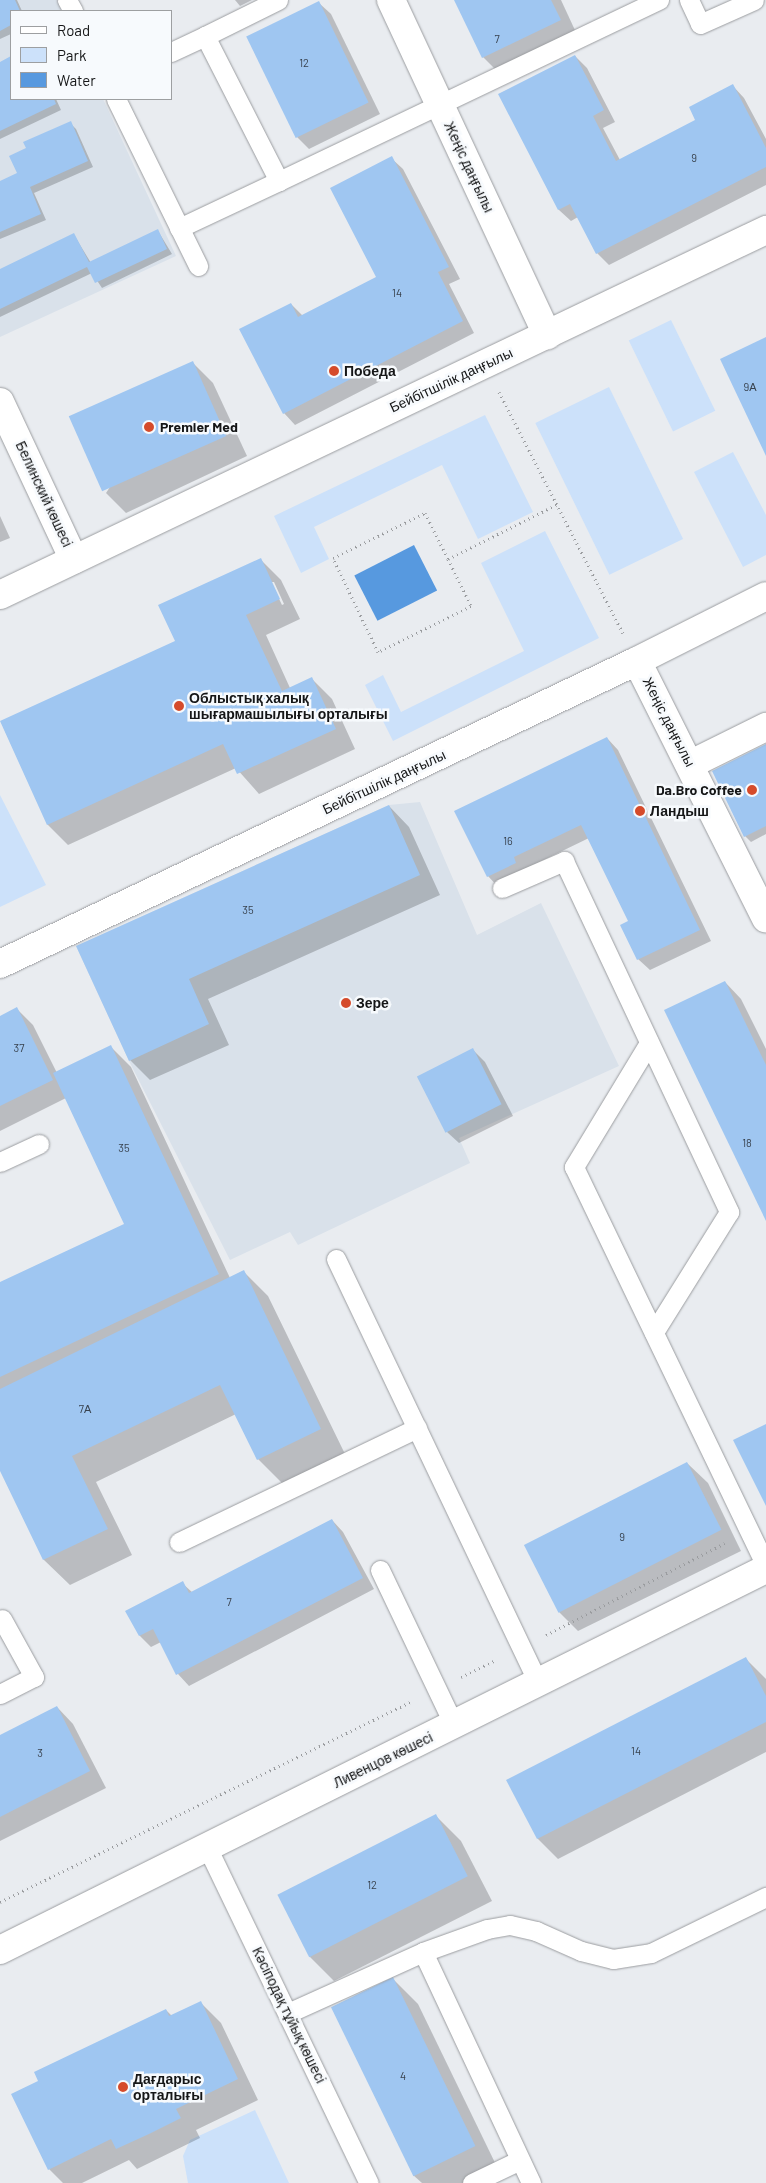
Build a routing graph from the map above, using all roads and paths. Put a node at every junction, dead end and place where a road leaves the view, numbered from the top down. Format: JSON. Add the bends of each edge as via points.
{"nodes":[{"id":1,"x":278,"y":0,"type":"edge"},
{"id":2,"x":391,"y":0,"type":"edge"},
{"id":3,"x":659,"y":0,"type":"edge"},
{"id":4,"x":688,"y":0,"type":"edge"},
{"id":5,"x":754,"y":0,"type":"edge"},
{"id":6,"x":205,"y":36,"type":"junction"},
{"id":7,"x":172,"y":52,"type":"edge"},
{"id":8,"x":116,"y":100,"type":"edge"},
{"id":9,"x":441,"y":107,"type":"junction"},
{"id":10,"x":279,"y":181,"type":"junction"},
{"id":11,"x":180,"y":228,"type":"junction"},
{"id":12,"x":766,"y":230,"type":"edge"},
{"id":13,"x":198,"y":266,"type":"dead end"},
{"id":14,"x":546,"y":334,"type":"junction"},
{"id":15,"x":483,"y":364,"type":"junction"},
{"id":16,"x":0,"y":402,"type":"edge"},
{"id":17,"x":556,"y":505,"type":"junction"},
{"id":18,"x":448,"y":559,"type":"junction"},
{"id":19,"x":74,"y":560,"type":"junction"},
{"id":20,"x":0,"y":595,"type":"edge"},
{"id":21,"x":766,"y":596,"type":"edge"},
{"id":22,"x":637,"y":661,"type":"junction"},
{"id":23,"x":766,"y":727,"type":"edge"},
{"id":24,"x":691,"y":764,"type":"junction"},
{"id":25,"x":502,"y":888,"type":"dead end"},
{"id":26,"x":766,"y":919,"type":"edge"},
{"id":27,"x":0,"y":964,"type":"edge"},
{"id":28,"x":649,"y":1042,"type":"junction"},
{"id":29,"x":39,"y":1144,"type":"dead end"},
{"id":30,"x":0,"y":1162,"type":"edge"},
{"id":31,"x":336,"y":1258,"type":"dead end"},
{"id":32,"x":654,"y":1332,"type":"junction"},
{"id":33,"x":416,"y":1428,"type":"junction"},
{"id":34,"x":749,"y":1530,"type":"junction"},
{"id":35,"x":180,"y":1542,"type":"dead end"},
{"id":36,"x":766,"y":1568,"type":"edge"},
{"id":37,"x":380,"y":1570,"type":"dead end"},
{"id":38,"x":2,"y":1619,"type":"dead end"},
{"id":39,"x":521,"y":1648,"type":"junction"},
{"id":40,"x":538,"y":1683,"type":"junction"},
{"id":41,"x":437,"y":1689,"type":"junction"},
{"id":42,"x":0,"y":1694,"type":"edge"},
{"id":43,"x":454,"y":1725,"type":"junction"},
{"id":44,"x":207,"y":1847,"type":"junction"},
{"id":45,"x":766,"y":1897,"type":"edge"},
{"id":46,"x":0,"y":1902,"type":"edge"},
{"id":47,"x":0,"y":1950,"type":"edge"},
{"id":48,"x":423,"y":1952,"type":"junction"},
{"id":49,"x":288,"y":2013,"type":"junction"},
{"id":50,"x":520,"y":2160,"type":"junction"},
{"id":51,"x":369,"y":2183,"type":"edge"},
{"id":52,"x":472,"y":2183,"type":"edge"},
{"id":53,"x":531,"y":2183,"type":"edge"}],
"edges":[{"from":1,"to":6,"type":"lane"},
{"from":2,"to":9,"type":"street","name":"Жеңіс даңғылы"},
{"from":3,"to":9,"type":"lane"},
{"from":4,"to":5,"type":"lane","via":[[700,24]]},
{"from":6,"to":7,"type":"lane"},
{"from":6,"to":10,"type":"lane"},
{"from":8,"to":11,"type":"lane"},
{"from":9,"to":10,"type":"lane"},
{"from":9,"to":14,"type":"street","name":"Жеңіс даңғылы"},
{"from":10,"to":11,"type":"lane"},
{"from":11,"to":13,"type":"lane"},
{"from":12,"to":14,"type":"street","name":"Бейбітшілік даңғылы"},
{"from":14,"to":15,"type":"street","name":"Бейбітшілік даңғылы"},
{"from":15,"to":17,"type":"path"},
{"from":15,"to":19,"type":"street","name":"Бейбітшілік даңғылы"},
{"from":16,"to":19,"type":"street","name":"Белинский көшесі"},
{"from":17,"to":18,"type":"path"},
{"from":17,"to":22,"type":"path"},
{"from":18,"to":18,"type":"path","via":[[425,513],[333,558],[378,652],[471,606]]},
{"from":19,"to":20,"type":"street","name":"Бейбітшілік даңғылы"},
{"from":21,"to":22,"type":"street","name":"Бейбітшілік даңғылы"},
{"from":22,"to":24,"type":"street","name":"Жеңіс даңғылы"},
{"from":22,"to":27,"type":"street","name":"Бейбітшілік даңғылы"},
{"from":23,"to":24,"type":"street"},
{"from":24,"to":26,"type":"street","name":"Жеңіс даңғылы"},
{"from":25,"to":28,"type":"lane","via":[[564,861]]},
{"from":28,"to":32,"type":"lane","via":[[574,1167]]},
{"from":28,"to":32,"type":"lane","via":[[729,1212]]},
{"from":29,"to":30,"type":"lane"},
{"from":31,"to":33,"type":"lane"},
{"from":32,"to":34,"type":"lane"},
{"from":33,"to":35,"type":"lane"},
{"from":33,"to":39,"type":"lane"},
{"from":34,"to":36,"type":"lane"},
{"from":34,"to":39,"type":"path"},
{"from":36,"to":40,"type":"street","name":"Ливенцов көшесі"},
{"from":37,"to":41,"type":"lane"},
{"from":38,"to":42,"type":"lane","via":[[34,1677]]},
{"from":39,"to":40,"type":"lane"},
{"from":39,"to":41,"type":"path"},
{"from":40,"to":43,"type":"street","name":"Ливенцов көшесі"},
{"from":41,"to":43,"type":"lane"},
{"from":41,"to":46,"type":"path"},
{"from":43,"to":44,"type":"street","name":"Ливенцов көшесі"},
{"from":44,"to":47,"type":"street","name":"Ливенцов көшесі"},
{"from":44,"to":49,"type":"lane","name":"Кәсіподақ тұйық көшесі"},
{"from":45,"to":48,"type":"lane","via":[[651,1953],[612,1959],[510,1925],[487,1929]]},
{"from":48,"to":49,"type":"lane"},
{"from":48,"to":50,"type":"lane"},
{"from":49,"to":51,"type":"lane","name":"Кәсіподақ тұйық көшесі"},
{"from":50,"to":52,"type":"lane"},
{"from":50,"to":53,"type":"lane"}]}
